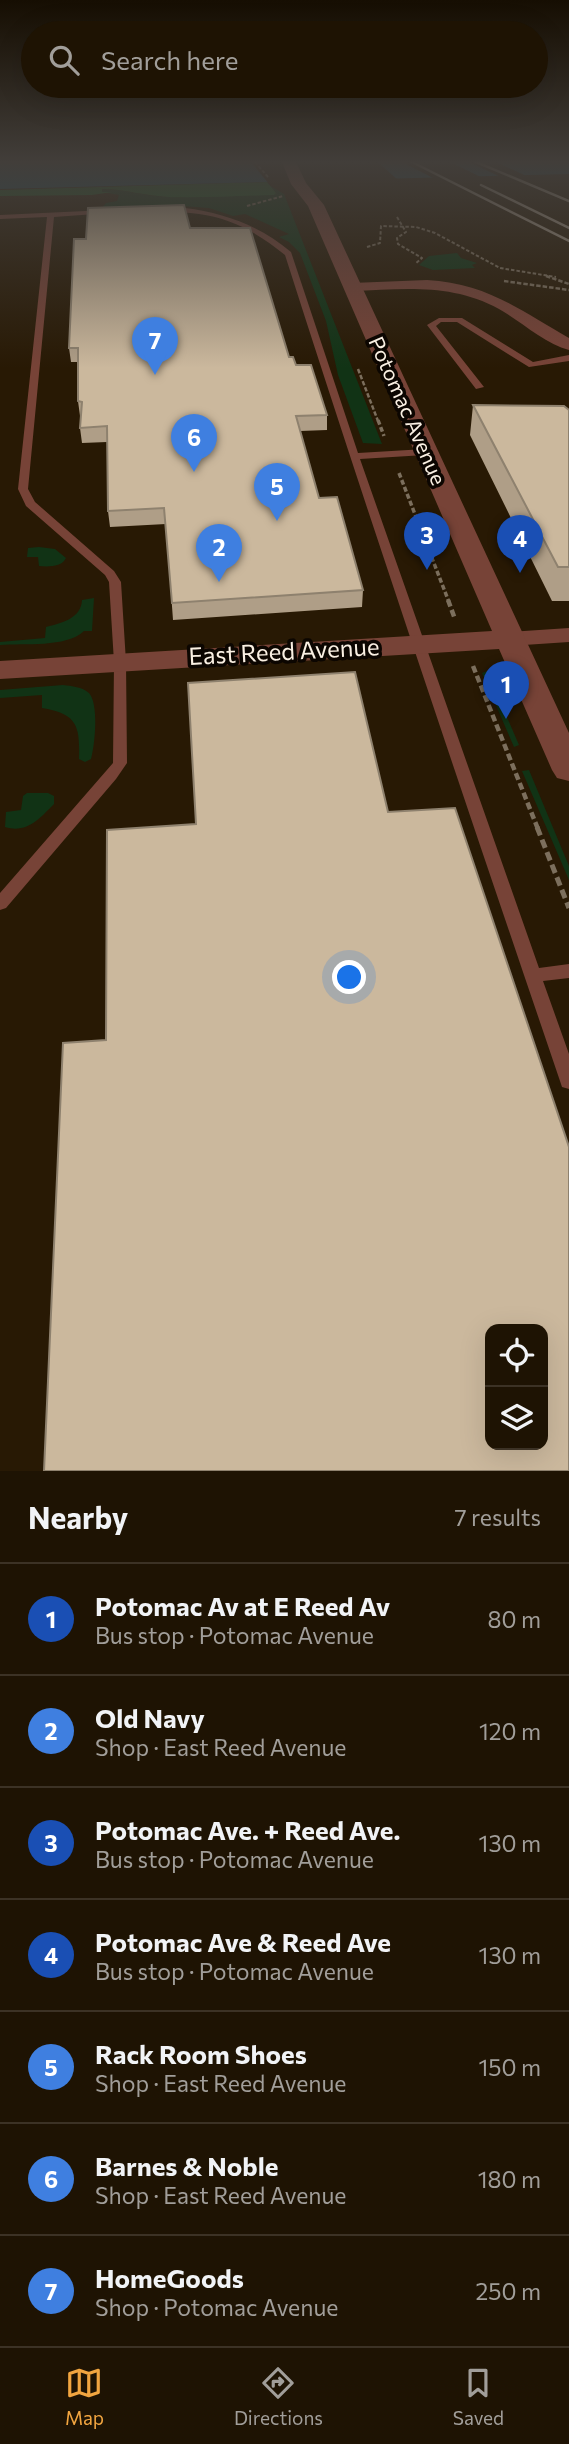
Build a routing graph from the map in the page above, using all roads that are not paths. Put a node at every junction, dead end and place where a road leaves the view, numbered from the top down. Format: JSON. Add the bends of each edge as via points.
{"nodes":[{"id":1,"x":49,"y":231,"type":"edge"},
{"id":2,"x":253,"y":231,"type":"edge"},
{"id":3,"x":327,"y":231,"type":"edge"},
{"id":4,"x":352,"y":287,"type":"junction"},
{"id":5,"x":569,"y":345,"type":"edge"},
{"id":6,"x":569,"y":358,"type":"edge"},
{"id":7,"x":479,"y":387,"type":"dead end"},
{"id":8,"x":425,"y":452,"type":"junction"},
{"id":9,"x":354,"y":456,"type":"junction"},
{"id":10,"x":569,"y":635,"type":"edge"},
{"id":11,"x":509,"y":639,"type":"junction"},
{"id":12,"x":418,"y":644,"type":"junction"},
{"id":13,"x":120,"y":662,"type":"junction"},
{"id":14,"x":0,"y":670,"type":"edge"},
{"id":15,"x":569,"y":770,"type":"edge"},
{"id":16,"x":0,"y":904,"type":"edge"},
{"id":17,"x":569,"y":971,"type":"edge"},
{"id":18,"x":532,"y":976,"type":"junction"},
{"id":19,"x":569,"y":1081,"type":"edge"}],
"edges":[{"from":1,"to":13,"type":"lane","via":[[23,489],[30,504],[113,577]]},
{"from":2,"to":9,"type":"lane","via":[[288,254]]},
{"from":3,"to":4,"type":"street","name":"Potomac Avenue"},
{"from":4,"to":5,"type":"street","via":[[468,289]]},
{"from":4,"to":8,"type":"street","name":"Potomac Avenue"},
{"from":6,"to":7,"type":"lane","via":[[532,365],[459,320],[439,320],[431,325]]},
{"from":8,"to":9,"type":"lane"},
{"from":8,"to":11,"type":"street","name":"Potomac Avenue"},
{"from":9,"to":12,"type":"lane"},
{"from":10,"to":11,"type":"street","name":"East Reed Avenue"},
{"from":11,"to":12,"type":"street","name":"East Reed Avenue"},
{"from":11,"to":15,"type":"street","name":"Potomac Avenue"},
{"from":12,"to":13,"type":"street","name":"East Reed Avenue"},
{"from":12,"to":18,"type":"lane"},
{"from":13,"to":14,"type":"street","name":"East Reed Avenue"},
{"from":13,"to":16,"type":"lane","via":[[120,763]]},
{"from":17,"to":18,"type":"lane"},
{"from":18,"to":19,"type":"lane"}]}
